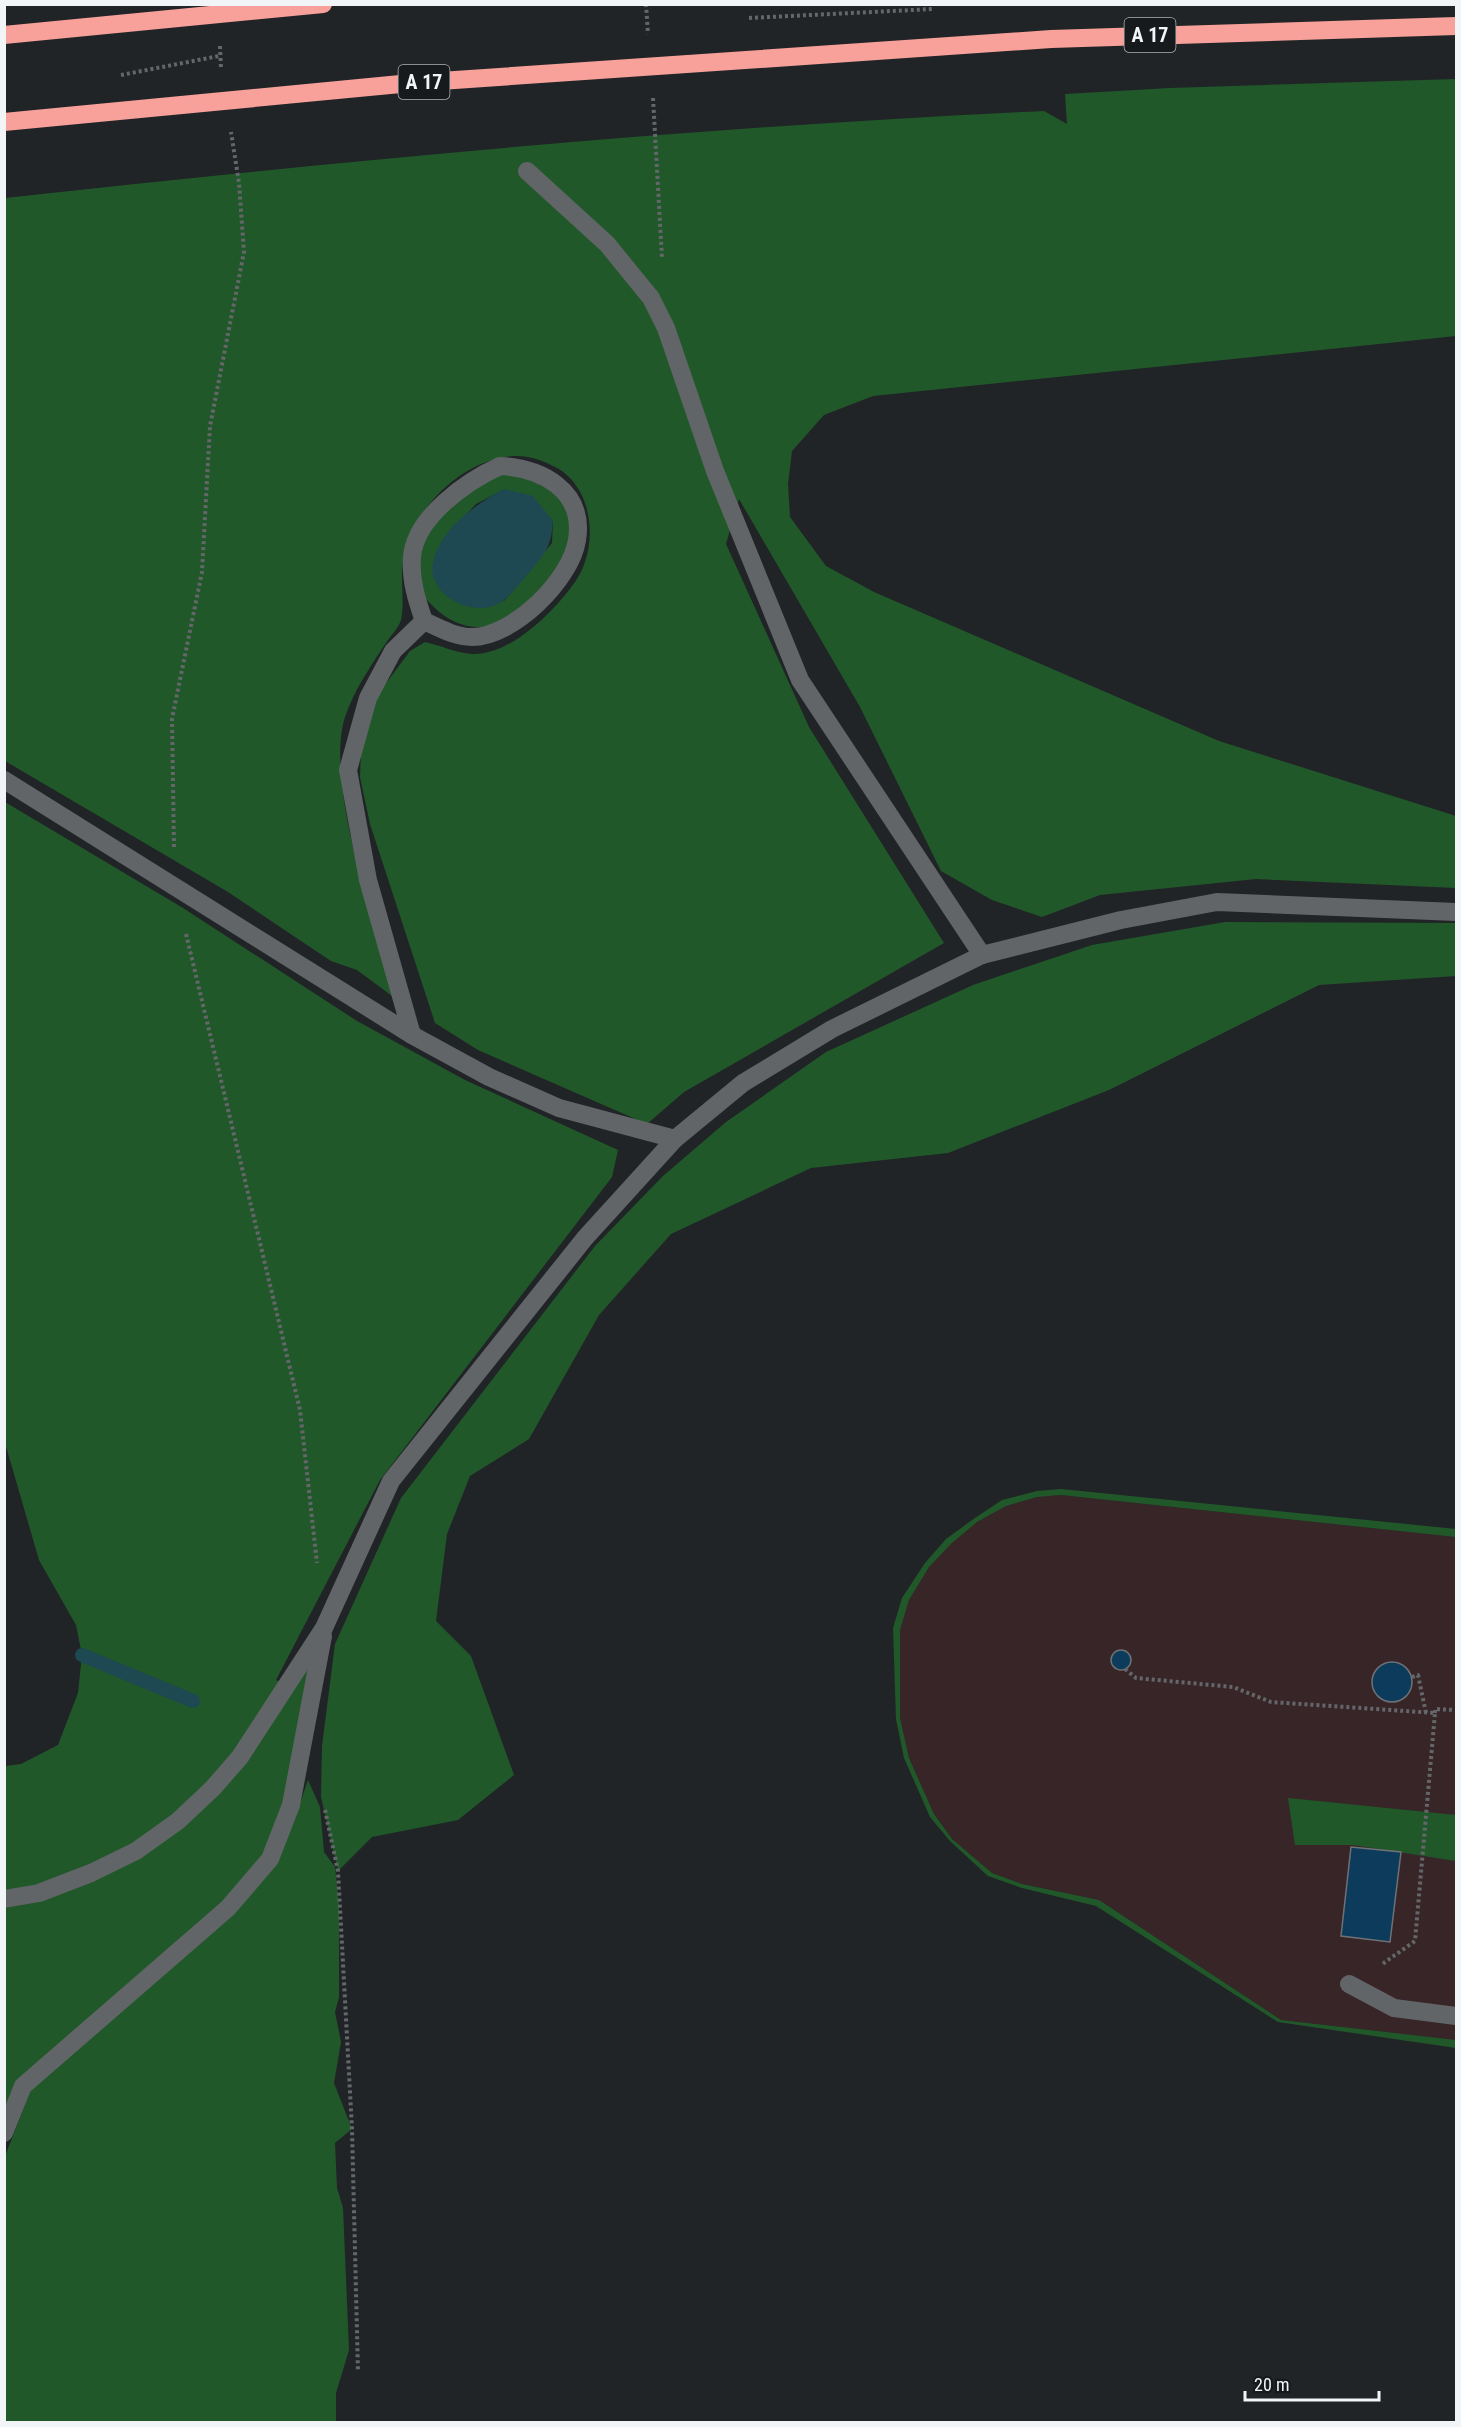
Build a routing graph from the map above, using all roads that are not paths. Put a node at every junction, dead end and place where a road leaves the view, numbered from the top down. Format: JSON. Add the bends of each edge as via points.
{"nodes":[{"id":1,"x":323,"y":4,"type":"edge"},
{"id":2,"x":1456,"y":26,"type":"edge"},
{"id":3,"x":4,"y":35,"type":"edge"},
{"id":4,"x":4,"y":122,"type":"edge"},
{"id":5,"x":527,"y":171,"type":"dead end"},
{"id":6,"x":424,"y":621,"type":"junction"},
{"id":7,"x":4,"y":780,"type":"edge"},
{"id":8,"x":1456,"y":912,"type":"edge"},
{"id":9,"x":982,"y":955,"type":"junction"},
{"id":10,"x":412,"y":1035,"type":"junction"},
{"id":11,"x":675,"y":1139,"type":"junction"},
{"id":12,"x":324,"y":1628,"type":"junction"},
{"id":13,"x":4,"y":1899,"type":"edge"},
{"id":14,"x":1349,"y":1984,"type":"road end"},
{"id":15,"x":1456,"y":2016,"type":"edge"},
{"id":16,"x":4,"y":2133,"type":"edge"}],
"edges":[{"from":1,"to":3,"type":"highway"},
{"from":2,"to":4,"type":"highway","number":"A 17","via":[[1051,39],[411,83]]},
{"from":5,"to":9,"type":"lane","via":[[607,244],[651,298],[666,328],[714,471],[800,680]]},
{"from":6,"to":6,"type":"lane","via":[[446,632],[471,637],[499,632],[523,615],[552,589],[571,557],[577,540],[576,516],[566,494],[551,480],[524,468],[500,466],[454,495],[432,516],[412,556],[415,595]]},
{"from":6,"to":10,"type":"lane","via":[[393,651],[368,698],[348,770],[368,880]]},
{"from":7,"to":10,"type":"lane"},
{"from":8,"to":9,"type":"lane","via":[[1217,902],[1121,920]]},
{"from":9,"to":11,"type":"lane","via":[[832,1029],[743,1083]]},
{"from":10,"to":11,"type":"lane","via":[[489,1077],[559,1108]]},
{"from":11,"to":12,"type":"lane","via":[[585,1238],[392,1481]]},
{"from":12,"to":13,"type":"lane","via":[[240,1757],[178,1821],[136,1851],[91,1873],[39,1893]]},
{"from":12,"to":16,"type":"lane","via":[[291,1805],[270,1859],[228,1908],[23,2086]]},
{"from":14,"to":15,"type":"lane","via":[[1394,2008]]}]}
